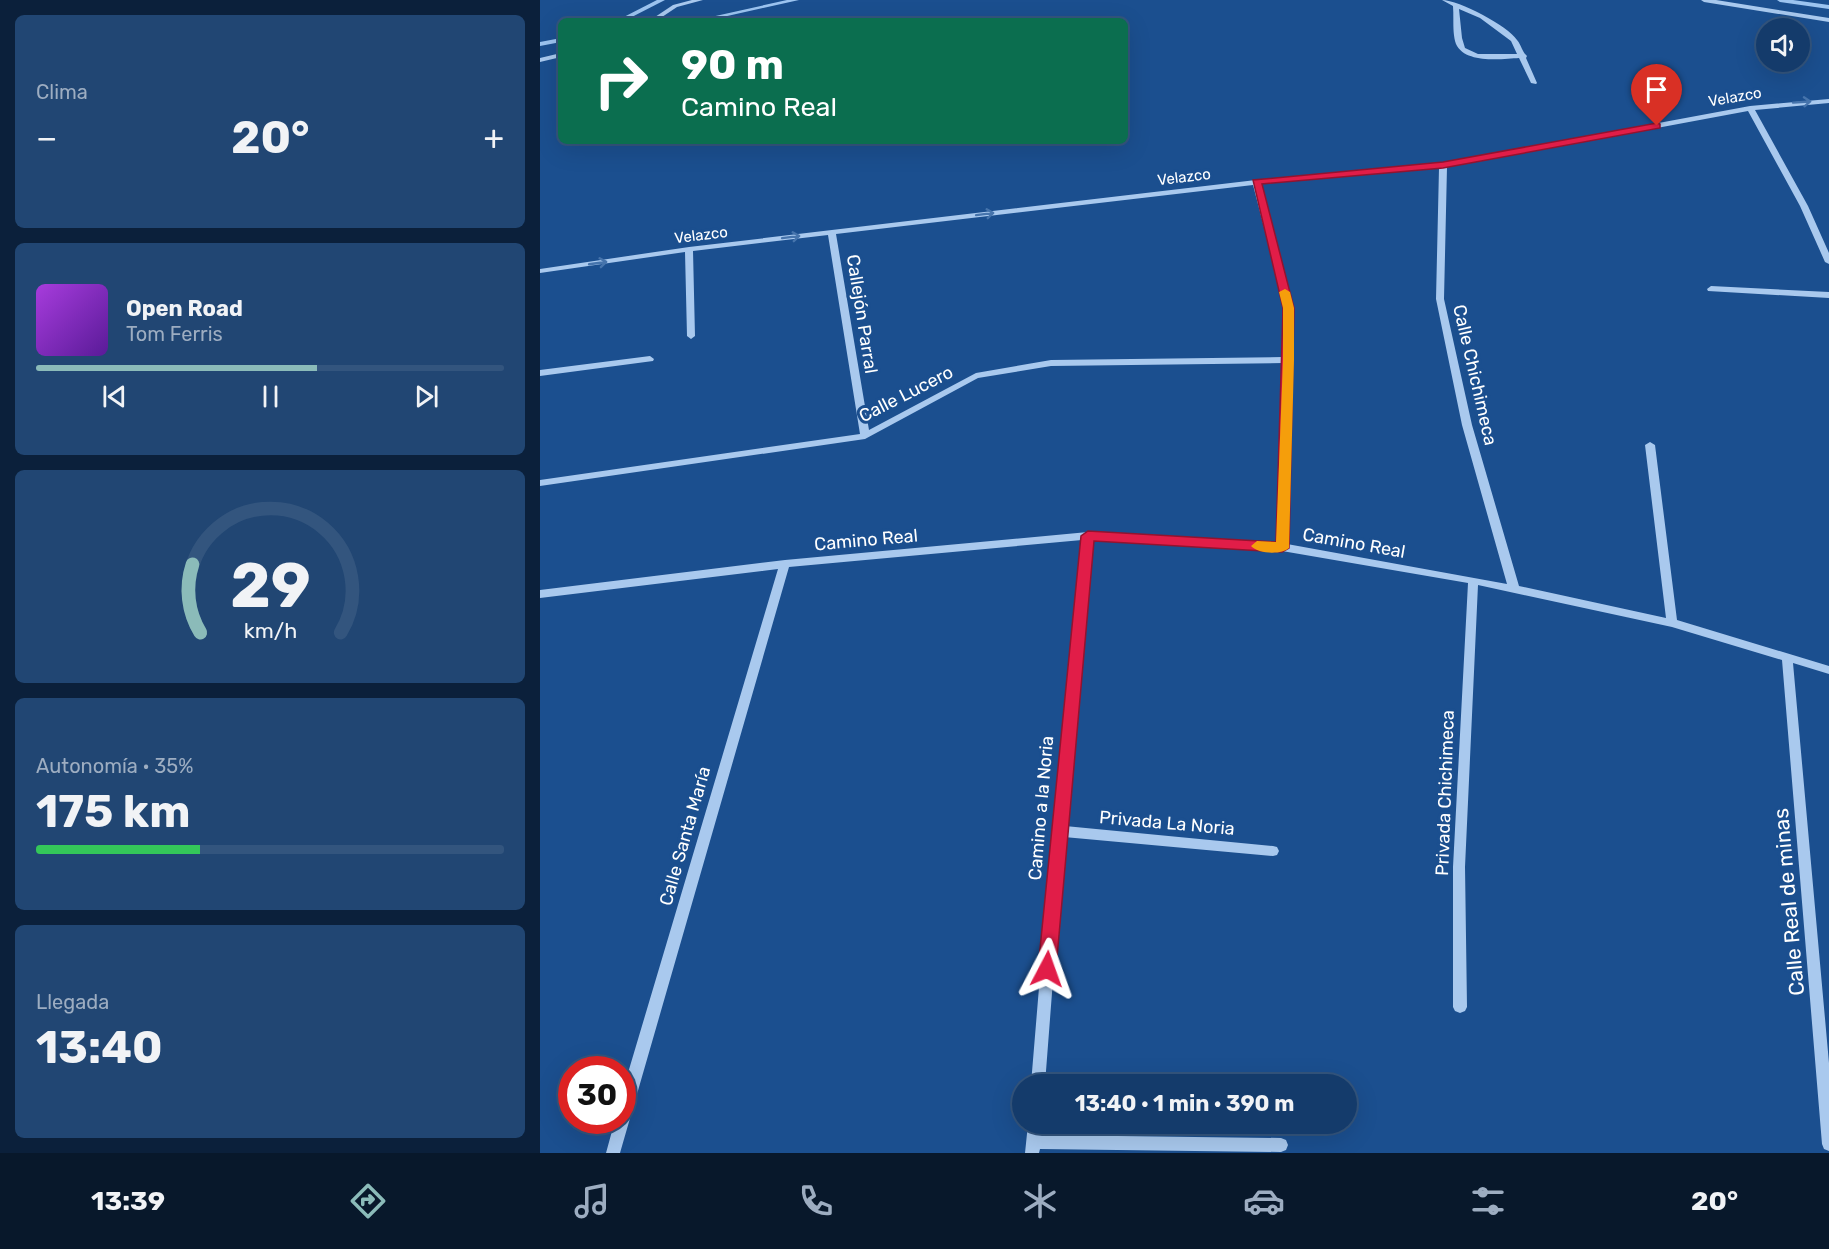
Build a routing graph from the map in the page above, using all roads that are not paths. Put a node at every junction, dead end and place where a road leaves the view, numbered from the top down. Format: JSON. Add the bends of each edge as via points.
{"nodes":[{"id":1,"x":700,"y":0,"type":"edge"},
{"id":2,"x":1445,"y":0,"type":"edge"},
{"id":3,"x":1704,"y":0,"type":"edge"},
{"id":4,"x":1456,"y":5,"type":"junction"},
{"id":5,"x":657,"y":18,"type":"edge"},
{"id":6,"x":1829,"y":20,"type":"edge"},
{"id":7,"x":558,"y":56,"type":"edge"},
{"id":8,"x":1524,"y":56,"type":"junction"},
{"id":9,"x":540,"y":60,"type":"edge"},
{"id":10,"x":1534,"y":84,"type":"dead end"},
{"id":11,"x":1829,"y":101,"type":"edge"},
{"id":12,"x":1750,"y":108,"type":"junction"},
{"id":13,"x":1443,"y":165,"type":"junction"},
{"id":14,"x":1256,"y":182,"type":"junction"},
{"id":15,"x":832,"y":233,"type":"junction"},
{"id":16,"x":689,"y":249,"type":"junction"},
{"id":17,"x":1829,"y":262,"type":"edge"},
{"id":18,"x":540,"y":271,"type":"edge"},
{"id":19,"x":1711,"y":289,"type":"dead end"},
{"id":20,"x":1829,"y":296,"type":"edge"},
{"id":21,"x":692,"y":336,"type":"dead end"},
{"id":22,"x":650,"y":359,"type":"dead end"},
{"id":23,"x":1288,"y":360,"type":"junction"},
{"id":24,"x":540,"y":373,"type":"edge"},
{"id":25,"x":865,"y":436,"type":"junction"},
{"id":26,"x":1650,"y":445,"type":"dead end"},
{"id":27,"x":540,"y":483,"type":"edge"},
{"id":28,"x":1088,"y":536,"type":"junction"},
{"id":29,"x":1282,"y":548,"type":"junction"},
{"id":30,"x":785,"y":564,"type":"junction"},
{"id":31,"x":1473,"y":580,"type":"junction"},
{"id":32,"x":1514,"y":588,"type":"junction"},
{"id":33,"x":540,"y":594,"type":"edge"},
{"id":34,"x":1672,"y":623,"type":"junction"},
{"id":35,"x":1787,"y":657,"type":"junction"},
{"id":36,"x":1829,"y":670,"type":"edge"},
{"id":37,"x":1058,"y":831,"type":"junction"},
{"id":38,"x":1273,"y":851,"type":"dead end"},
{"id":39,"x":1460,"y":1007,"type":"dead end"},
{"id":40,"x":636,"y":1072,"type":"edge"},
{"id":41,"x":1039,"y":1074,"type":"edge"},
{"id":42,"x":618,"y":1134,"type":"edge"},
{"id":43,"x":1281,"y":1144,"type":"dead end"},
{"id":44,"x":1829,"y":1144,"type":"edge"},
{"id":45,"x":1033,"y":1148,"type":"edge"},
{"id":46,"x":613,"y":1153,"type":"edge"}],
"edges":[{"from":1,"to":5,"type":"street","via":[[675,6]]},
{"from":2,"to":4,"type":"street"},
{"from":3,"to":6,"type":"street"},
{"from":4,"to":8,"type":"street","via":[[1482,17],[1514,40]]},
{"from":4,"to":8,"type":"street","via":[[1460,46],[1467,53],[1483,57]]},
{"from":7,"to":9,"type":"street"},
{"from":8,"to":10,"type":"street"},
{"from":12,"to":11,"type":"street","name":"Velazco","one_way":true},
{"from":12,"to":13,"type":"street","name":"Velazco"},
{"from":12,"to":17,"type":"street","via":[[1804,206]]},
{"from":13,"to":14,"type":"street","name":"Velazco"},
{"from":13,"to":32,"type":"street","name":"Calle Chichimeca","via":[[1440,299],[1467,426]]},
{"from":15,"to":14,"type":"street","name":"Velazco","one_way":true},
{"from":14,"to":23,"type":"street","via":[[1289,308]]},
{"from":16,"to":15,"type":"street","name":"Velazco","one_way":true},
{"from":15,"to":25,"type":"street","name":"Callejón Parral"},
{"from":18,"to":16,"type":"street","name":"Velazco","one_way":true},
{"from":16,"to":21,"type":"street"},
{"from":19,"to":20,"type":"street"},
{"from":22,"to":24,"type":"street"},
{"from":23,"to":25,"type":"street","name":"Calle Lucero","via":[[1051,363],[987,374],[976,376]]},
{"from":23,"to":29,"type":"street"},
{"from":25,"to":27,"type":"street","name":"Calle Lucero"},
{"from":26,"to":34,"type":"street"},
{"from":28,"to":29,"type":"street","name":"Camino Real"},
{"from":28,"to":30,"type":"street","name":"Camino Real"},
{"from":28,"to":37,"type":"street","name":"Camino a la Noria"},
{"from":29,"to":31,"type":"street","name":"Camino Real"},
{"from":30,"to":33,"type":"street","name":"Camino Real"},
{"from":30,"to":40,"type":"street","name":"Calle Santa María"},
{"from":31,"to":32,"type":"street","name":"Camino Real"},
{"from":31,"to":39,"type":"street","name":"Privada Chichimeca","via":[[1459,867]]},
{"from":32,"to":34,"type":"street","name":"Camino Real"},
{"from":34,"to":35,"type":"street","name":"Camino Real"},
{"from":35,"to":36,"type":"street","name":"Camino Real"},
{"from":35,"to":44,"type":"street","name":"Calle Real de minas"},
{"from":37,"to":38,"type":"street","name":"Privada La Noria"},
{"from":37,"to":41,"type":"street","name":"Camino a la Noria"},
{"from":42,"to":46,"type":"street","name":"Calle Santa María"},
{"from":43,"to":45,"type":"street"}]}
